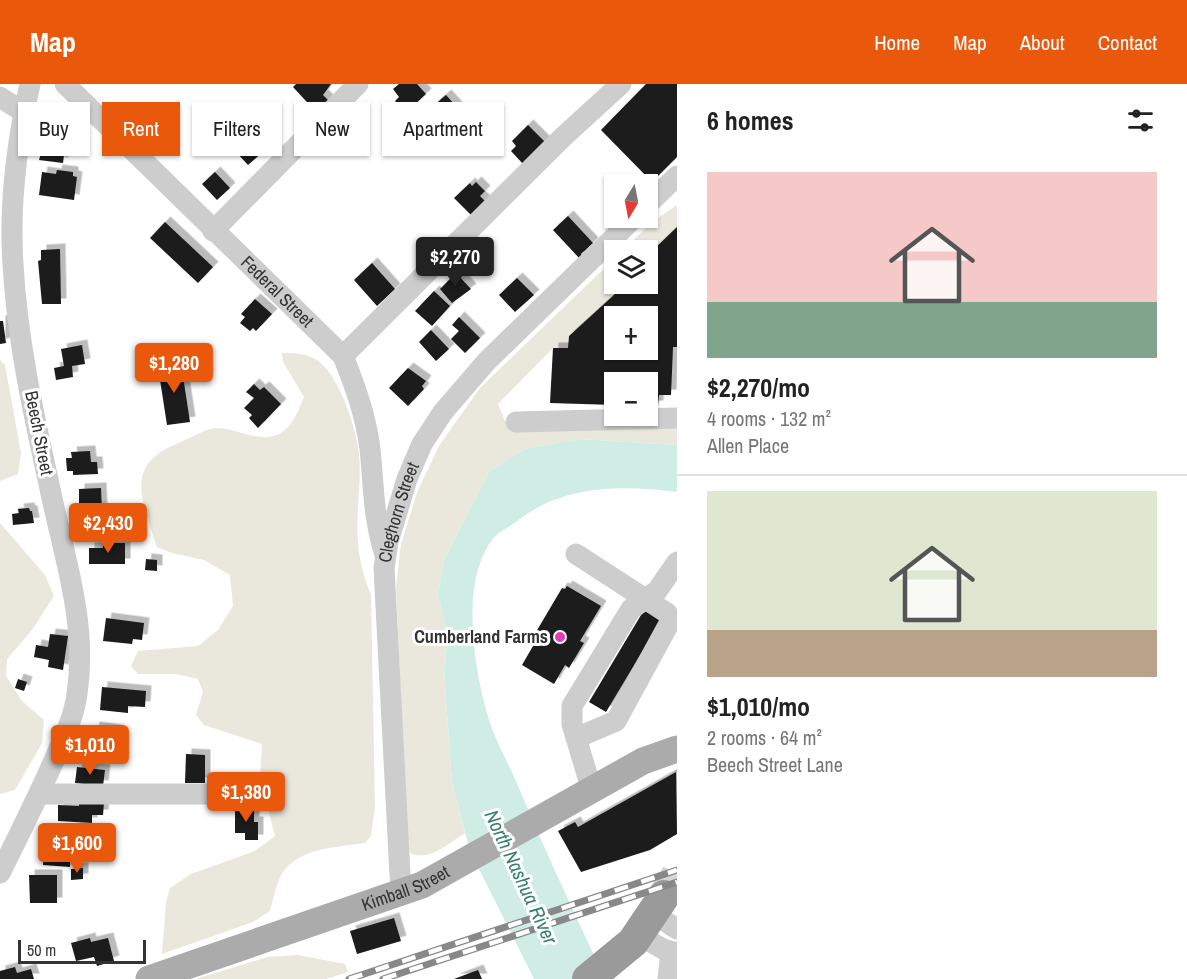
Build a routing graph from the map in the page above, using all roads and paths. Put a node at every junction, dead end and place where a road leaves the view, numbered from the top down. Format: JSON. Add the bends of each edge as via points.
{"nodes":[{"id":1,"x":30,"y":84,"type":"edge"},
{"id":2,"x":65,"y":84,"type":"edge"},
{"id":3,"x":358,"y":84,"type":"edge"},
{"id":4,"x":621,"y":84,"type":"edge"},
{"id":5,"x":0,"y":97,"type":"edge"},
{"id":6,"x":26,"y":102,"type":"edge"},
{"id":7,"x":18,"y":109,"type":"edge"},
{"id":8,"x":18,"y":156,"type":"edge"},
{"id":9,"x":677,"y":176,"type":"edge"},
{"id":10,"x":658,"y":194,"type":"edge"},
{"id":11,"x":624,"y":228,"type":"edge"},
{"id":12,"x":213,"y":231,"type":"junction"},
{"id":13,"x":343,"y":356,"type":"junction"},
{"id":14,"x":677,"y":418,"type":"edge"},
{"id":15,"x":516,"y":422,"type":"dead end"},
{"id":16,"x":576,"y":554,"type":"dead end"},
{"id":17,"x":385,"y":555,"type":"junction"},
{"id":18,"x":677,"y":562,"type":"edge"},
{"id":19,"x":644,"y":600,"type":"junction"},
{"id":20,"x":677,"y":729,"type":"edge"},
{"id":21,"x":576,"y":738,"type":"junction"},
{"id":22,"x":677,"y":748,"type":"edge"},
{"id":23,"x":644,"y":761,"type":"junction"},
{"id":24,"x":592,"y":790,"type":"junction"},
{"id":25,"x":39,"y":794,"type":"junction"},
{"id":26,"x":254,"y":794,"type":"dead end"},
{"id":27,"x":0,"y":873,"type":"edge"},
{"id":28,"x":401,"y":894,"type":"junction"},
{"id":29,"x":658,"y":918,"type":"edge"},
{"id":30,"x":674,"y":952,"type":"edge"},
{"id":31,"x":604,"y":974,"type":"edge"},
{"id":32,"x":148,"y":979,"type":"edge"},
{"id":33,"x":666,"y":979,"type":"edge"}],
"edges":[{"from":1,"to":6,"type":"street","name":"Beech Street"},
{"from":2,"to":12,"type":"street","name":"Federal Street"},
{"from":3,"to":12,"type":"street"},
{"from":4,"to":13,"type":"street"},
{"from":5,"to":7,"type":"street"},
{"from":8,"to":25,"type":"street","name":"Beech Street","via":[[12,215],[14,285],[40,443],[81,640],[73,714]]},
{"from":9,"to":10,"type":"street"},
{"from":11,"to":17,"type":"street","name":"Cleghorn Street","via":[[482,367],[443,412],[413,461]]},
{"from":12,"to":13,"type":"street","name":"Federal Street"},
{"from":13,"to":17,"type":"street","name":"Federal Street","via":[[366,426],[374,513]]},
{"from":14,"to":15,"type":"street"},
{"from":16,"to":19,"type":"street"},
{"from":17,"to":28,"type":"street","name":"Cleghorn Street"},
{"from":18,"to":19,"type":"street","via":[[657,591]]},
{"from":19,"to":21,"type":"street","via":[[631,609],[572,706],[570,717]]},
{"from":19,"to":21,"type":"street","via":[[667,613],[670,623],[616,721]]},
{"from":20,"to":23,"type":"main road","name":"Kimball Street"},
{"from":21,"to":24,"type":"street"},
{"from":22,"to":23,"type":"main road","name":"Kimball Street"},
{"from":23,"to":24,"type":"main road","name":"Kimball Street"},
{"from":24,"to":28,"type":"main road","name":"Kimball Street","via":[[470,860]]},
{"from":25,"to":26,"type":"street"},
{"from":25,"to":27,"type":"street","name":"Beech Street"},
{"from":28,"to":32,"type":"main road","name":"Kimball Street"},
{"from":29,"to":30,"type":"street"},
{"from":29,"to":31,"type":"highway"},
{"from":30,"to":33,"type":"street"}]}
